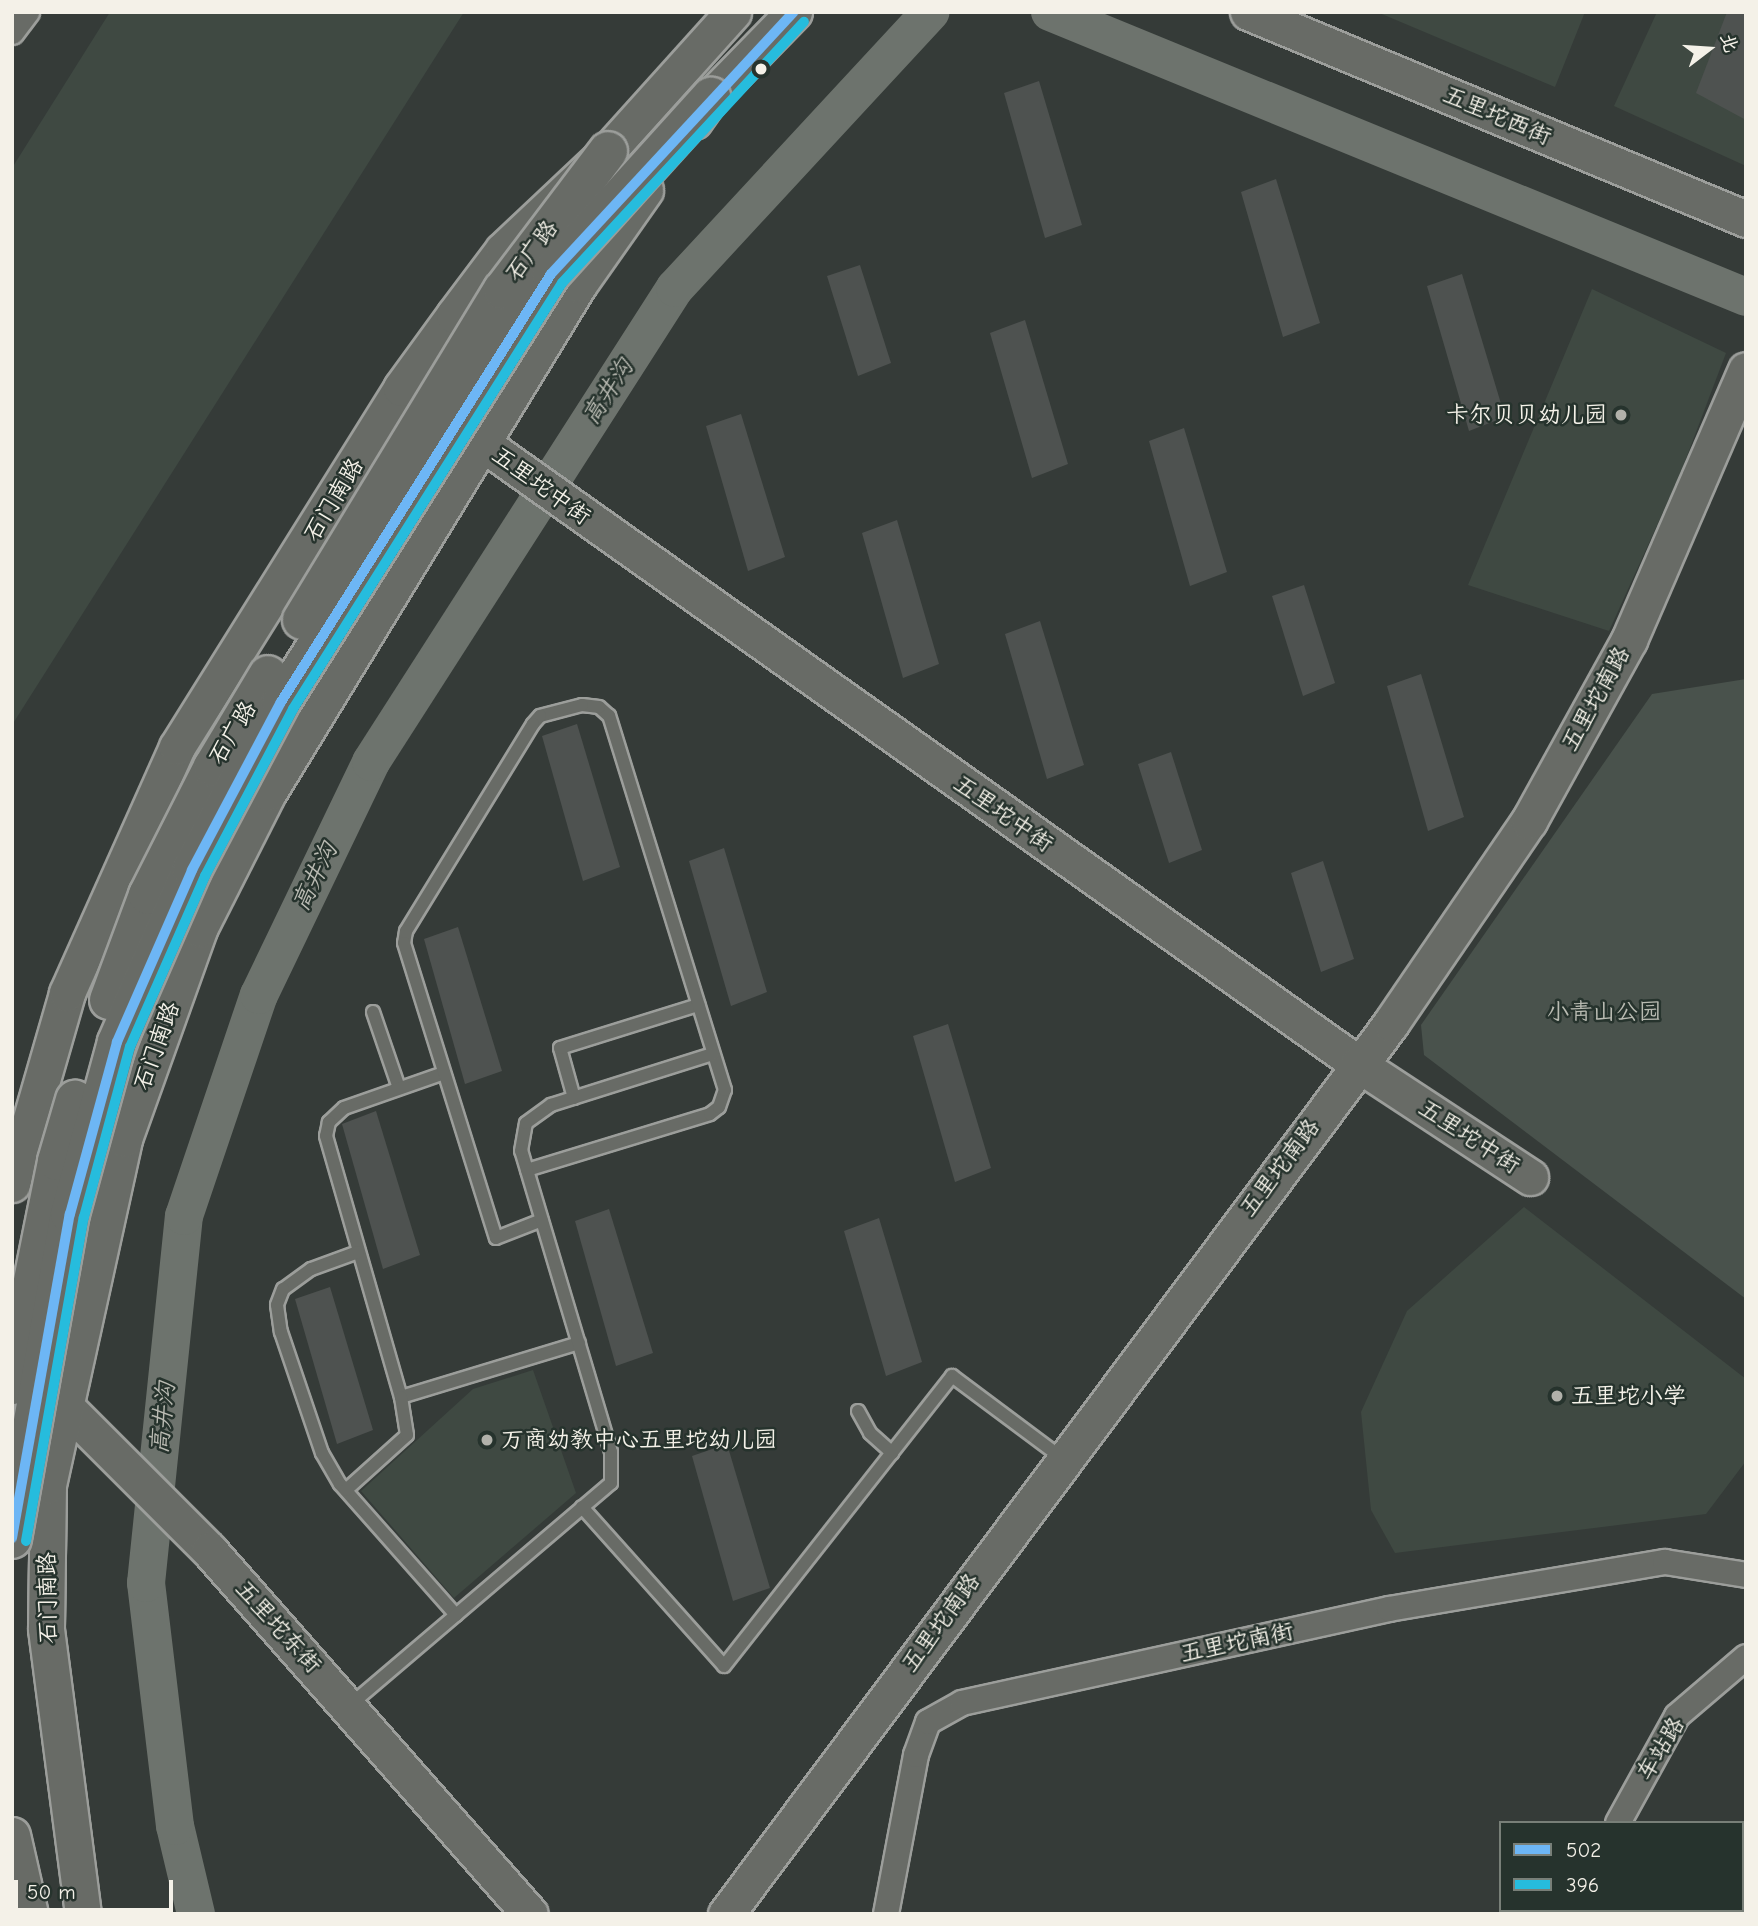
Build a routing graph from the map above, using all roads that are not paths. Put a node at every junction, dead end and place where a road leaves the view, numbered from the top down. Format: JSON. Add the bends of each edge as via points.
{"nodes":[{"id":1,"x":27,"y":12,"type":"edge"},
{"id":2,"x":733,"y":12,"type":"edge"},
{"id":3,"x":794,"y":12,"type":"edge"},
{"id":4,"x":1248,"y":12,"type":"edge"},
{"id":5,"x":12,"y":32,"type":"edge"},
{"id":6,"x":711,"y":97,"type":"junction"},
{"id":7,"x":608,"y":151,"type":"junction"},
{"id":8,"x":1746,"y":219,"type":"edge"},
{"id":9,"x":1746,"y":370,"type":"edge"},
{"id":10,"x":482,"y":443,"type":"junction"},
{"id":11,"x":698,"y":1005,"type":"junction"},
{"id":12,"x":373,"y":1012,"type":"dead end"},
{"id":13,"x":713,"y":1054,"type":"junction"},
{"id":14,"x":1358,"y":1064,"type":"junction"},
{"id":15,"x":444,"y":1073,"type":"junction"},
{"id":16,"x":399,"y":1088,"type":"junction"},
{"id":17,"x":574,"y":1098,"type":"junction"},
{"id":18,"x":527,"y":1170,"type":"junction"},
{"id":19,"x":1530,"y":1177,"type":"dead end"},
{"id":20,"x":12,"y":1184,"type":"edge"},
{"id":21,"x":542,"y":1220,"type":"junction"},
{"id":22,"x":358,"y":1252,"type":"junction"},
{"id":23,"x":579,"y":1343,"type":"junction"},
{"id":24,"x":12,"y":1354,"type":"edge"},
{"id":25,"x":12,"y":1385,"type":"edge"},
{"id":26,"x":401,"y":1397,"type":"junction"},
{"id":27,"x":64,"y":1406,"type":"junction"},
{"id":28,"x":858,"y":1411,"type":"dead end"},
{"id":29,"x":892,"y":1453,"type":"junction"},
{"id":30,"x":1062,"y":1458,"type":"junction"},
{"id":31,"x":346,"y":1490,"type":"junction"},
{"id":32,"x":582,"y":1507,"type":"junction"},
{"id":33,"x":12,"y":1539,"type":"edge"},
{"id":34,"x":1746,"y":1575,"type":"edge"},
{"id":35,"x":456,"y":1615,"type":"junction"},
{"id":36,"x":1746,"y":1657,"type":"edge"},
{"id":37,"x":348,"y":1707,"type":"junction"},
{"id":38,"x":1619,"y":1821,"type":"edge"},
{"id":39,"x":12,"y":1835,"type":"edge"},
{"id":40,"x":30,"y":1914,"type":"edge"},
{"id":41,"x":83,"y":1914,"type":"edge"},
{"id":42,"x":530,"y":1914,"type":"edge"},
{"id":43,"x":726,"y":1914,"type":"edge"},
{"id":44,"x":886,"y":1914,"type":"edge"}],
"edges":[{"from":1,"to":5,"type":"street"},
{"from":2,"to":7,"type":"street","name":"石门南路"},
{"from":3,"to":6,"type":"street","name":"石门南路"},
{"from":4,"to":8,"type":"street","name":"五里坨西街"},
{"from":6,"to":10,"type":"street","name":"石门南路","via":[[579,284]]},
{"from":6,"to":33,"type":"main road","name":"石广路","bridge":true,"via":[[551,274],[281,702],[192,870],[117,1042],[70,1214]]},
{"from":7,"to":20,"type":"street","name":"石门南路","via":[[503,250],[446,325],[401,388],[177,747],[67,993]]},
{"from":7,"to":25,"type":"main road","name":"石广路","bridge":true,"via":[[503,290],[212,767],[148,895],[88,1059],[57,1161]]},
{"from":9,"to":14,"type":"street","name":"五里坨南路","via":[[1629,640],[1562,761],[1521,832]]},
{"from":10,"to":14,"type":"street","name":"五里坨中街"},
{"from":10,"to":27,"type":"street","name":"石门南路","via":[[268,793],[199,929],[124,1139]]},
{"from":11,"to":13,"type":"lane"},
{"from":11,"to":15,"type":"lane","via":[[609,716],[599,707],[582,705],[540,716],[406,931],[404,943]]},
{"from":11,"to":17,"type":"lane","via":[[560,1048]]},
{"from":12,"to":16,"type":"lane"},
{"from":13,"to":17,"type":"lane"},
{"from":13,"to":18,"type":"lane","via":[[725,1090],[719,1107],[710,1114]]},
{"from":14,"to":19,"type":"street","name":"五里坨中街"},
{"from":14,"to":30,"type":"street","name":"五里坨南路"},
{"from":15,"to":16,"type":"lane"},
{"from":15,"to":21,"type":"lane","via":[[496,1238]]},
{"from":16,"to":22,"type":"lane","via":[[344,1108],[329,1122],[328,1153]]},
{"from":17,"to":18,"type":"lane","via":[[551,1105],[526,1123],[521,1152]]},
{"from":18,"to":21,"type":"lane"},
{"from":21,"to":23,"type":"lane"},
{"from":22,"to":26,"type":"lane"},
{"from":22,"to":31,"type":"lane","via":[[294,1279],[283,1289],[277,1305],[281,1332],[323,1453]]},
{"from":23,"to":26,"type":"lane"},
{"from":23,"to":32,"type":"lane","via":[[614,1470],[611,1483]]},
{"from":24,"to":27,"type":"street","name":"五里坨东街"},
{"from":26,"to":31,"type":"lane","via":[[407,1435]]},
{"from":27,"to":37,"type":"street","name":"五里坨东街","via":[[209,1550]]},
{"from":27,"to":41,"type":"street","name":"石门南路","via":[[48,1485],[46,1628]]},
{"from":28,"to":29,"type":"lane","via":[[870,1433]]},
{"from":29,"to":30,"type":"lane","via":[[952,1376]]},
{"from":29,"to":32,"type":"lane","via":[[724,1666]]},
{"from":30,"to":43,"type":"street","name":"五里坨南路"},
{"from":31,"to":35,"type":"lane"},
{"from":32,"to":35,"type":"lane"},
{"from":34,"to":44,"type":"street","name":"五里坨南街","via":[[1665,1562],[1389,1609],[962,1703],[928,1722],[916,1755]]},
{"from":35,"to":37,"type":"lane"},
{"from":36,"to":38,"type":"street","name":"车站路","via":[[1677,1716]]},
{"from":37,"to":42,"type":"street","name":"五里坨东街"},
{"from":39,"to":40,"type":"street"}]}
